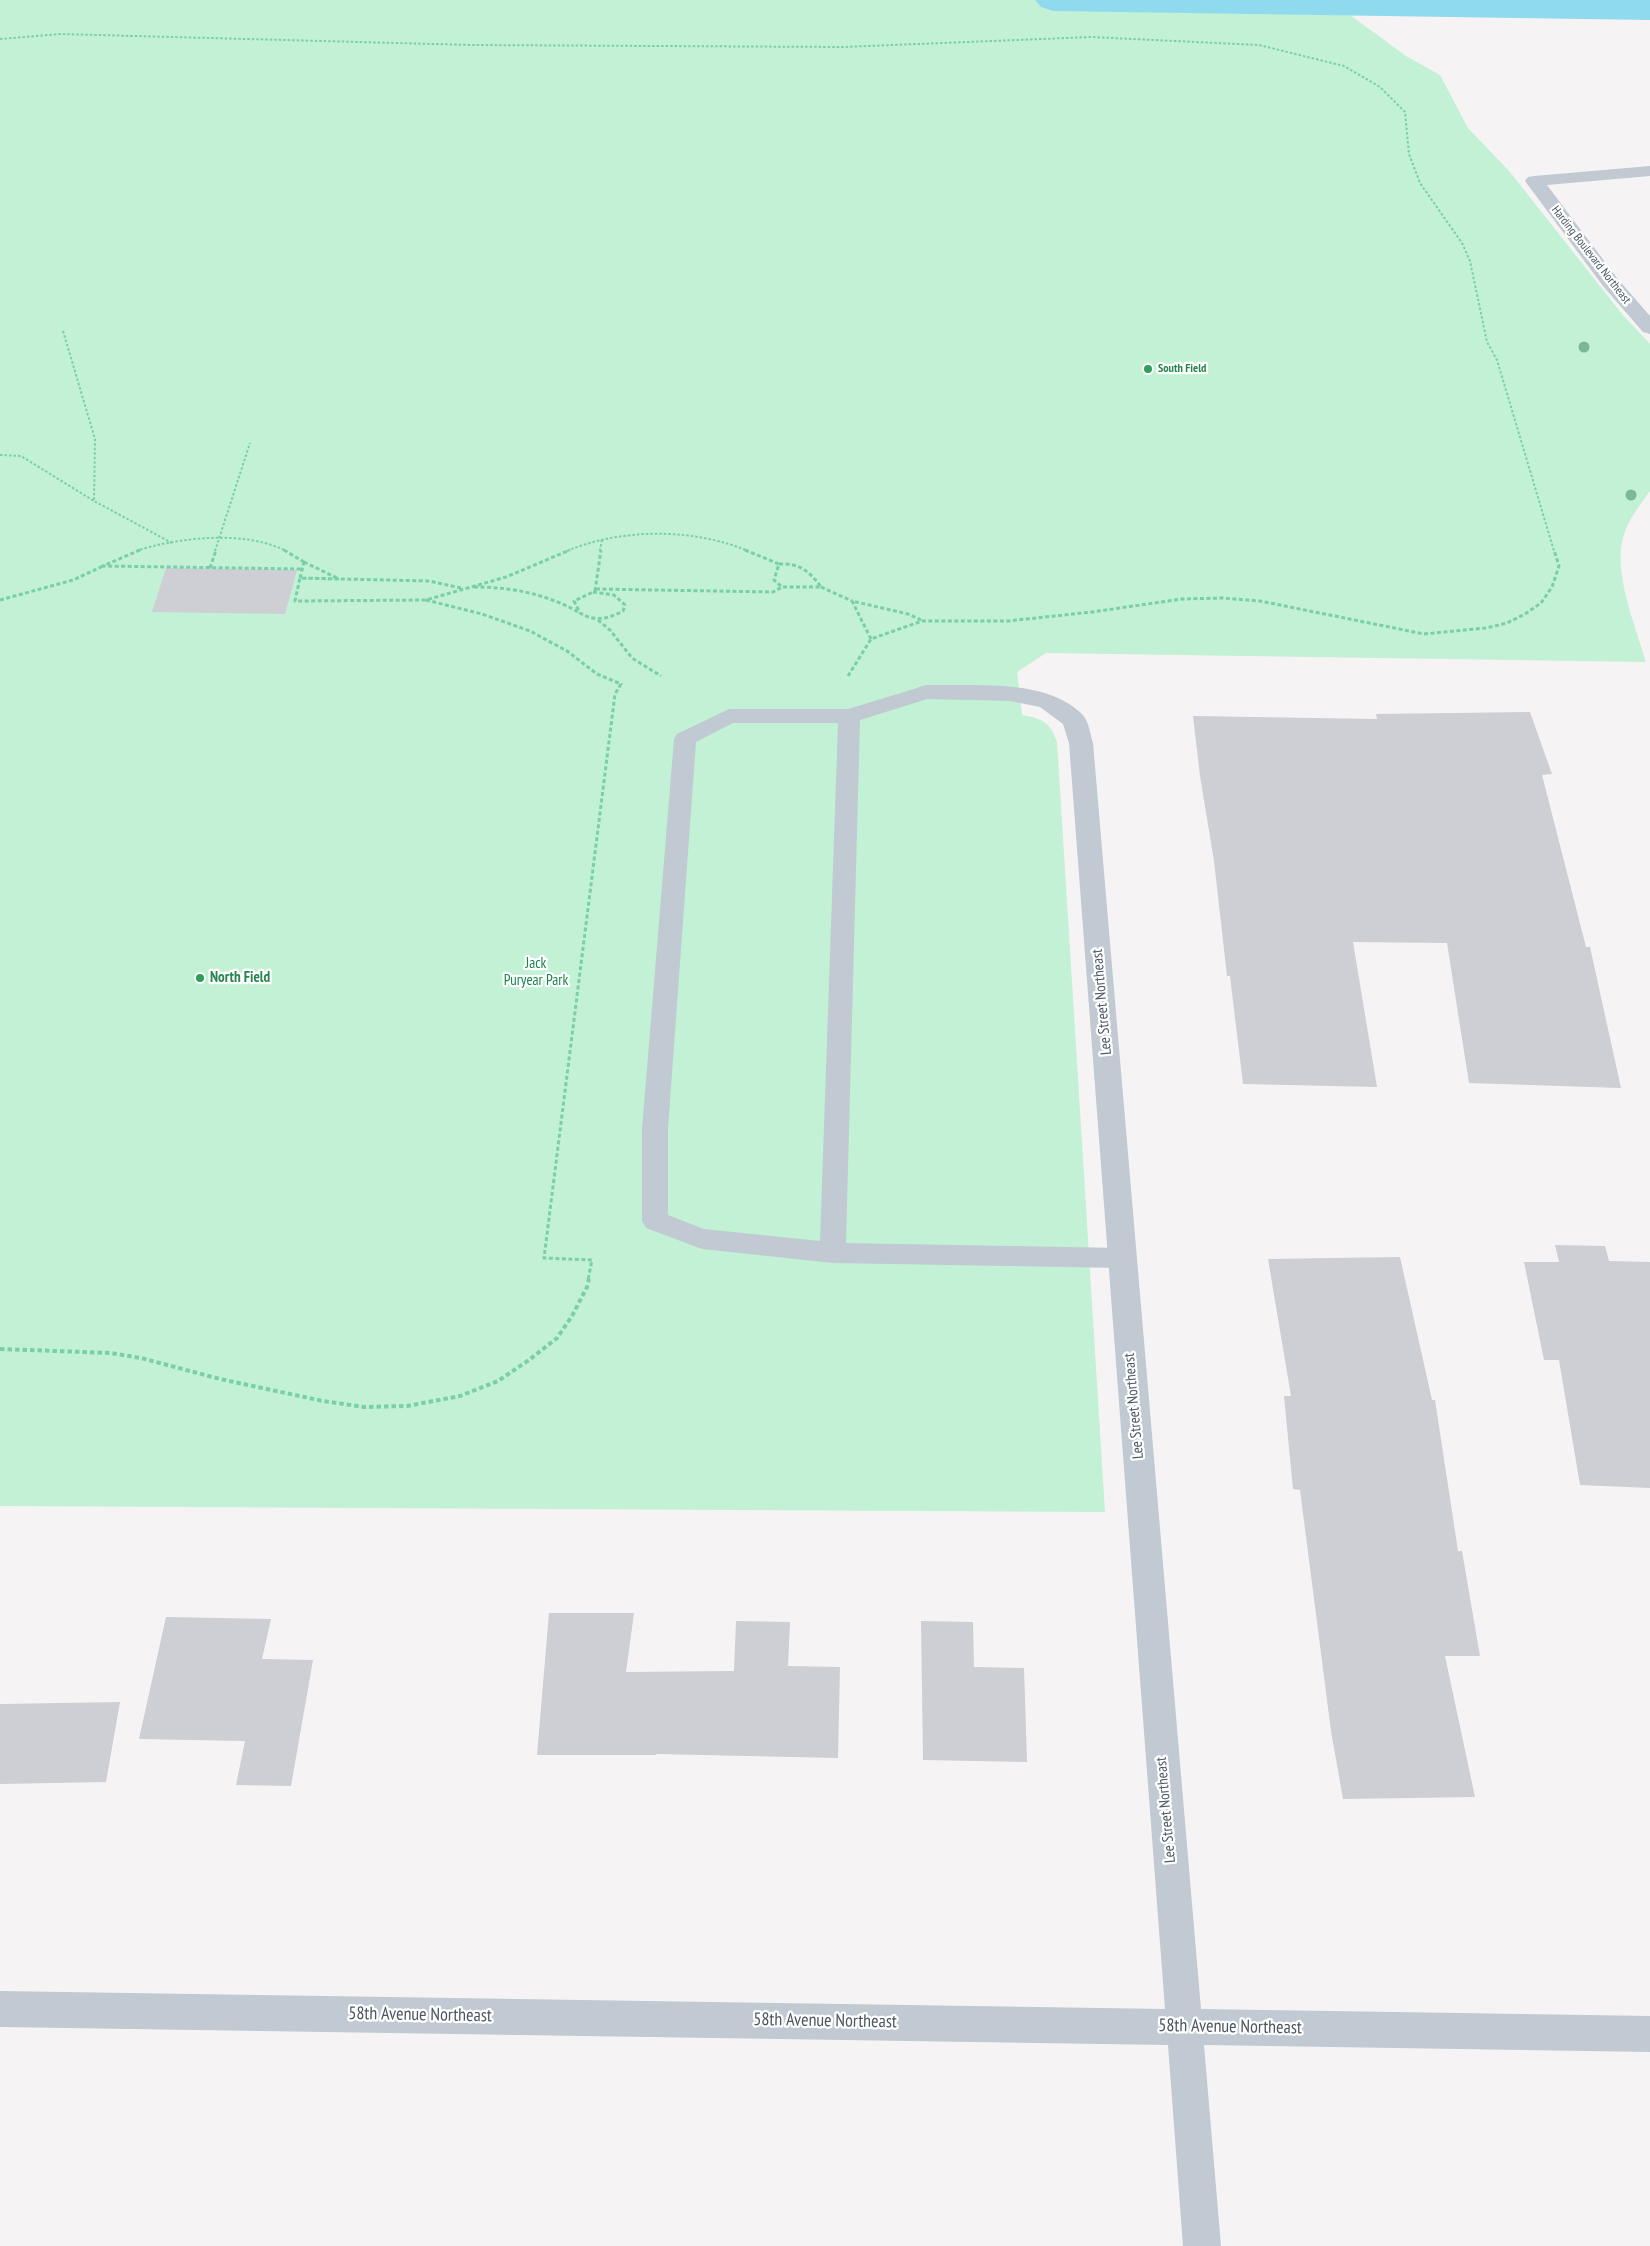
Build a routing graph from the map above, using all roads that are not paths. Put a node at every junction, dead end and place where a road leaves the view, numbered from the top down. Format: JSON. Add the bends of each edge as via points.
{"nodes":[{"id":1,"x":1650,"y":172,"type":"edge"},
{"id":2,"x":1650,"y":328,"type":"edge"},
{"id":3,"x":927,"y":692,"type":"joint"},
{"id":4,"x":849,"y":716,"type":"junction"},
{"id":5,"x":833,"y":1253,"type":"junction"},
{"id":6,"x":1122,"y":1258,"type":"junction"},
{"id":7,"x":0,"y":2009,"type":"edge"},
{"id":8,"x":1183,"y":2026,"type":"junction"},
{"id":9,"x":1650,"y":2034,"type":"edge"},
{"id":10,"x":1202,"y":2246,"type":"edge"}],
"edges":[{"from":1,"to":2,"type":"street","name":"Harding Boulevard Northeast","via":[[1534,181],[1610,282]]},
{"from":3,"to":4,"type":"lane"},
{"from":3,"to":6,"type":"street","name":"Lee Street Northeast","via":[[1010,694],[1047,701],[1074,720],[1084,766]]},
{"from":4,"to":5,"type":"lane"},
{"from":4,"to":5,"type":"lane","via":[[729,716],[685,739],[655,1129],[656,1221],[702,1239]]},
{"from":5,"to":6,"type":"lane"},
{"from":6,"to":8,"type":"street","name":"Lee Street Northeast"},
{"from":7,"to":8,"type":"street","name":"58th Avenue Northeast"},
{"from":8,"to":9,"type":"street","name":"58th Avenue Northeast"},
{"from":8,"to":10,"type":"street","name":"Lee Street Northeast"}]}
